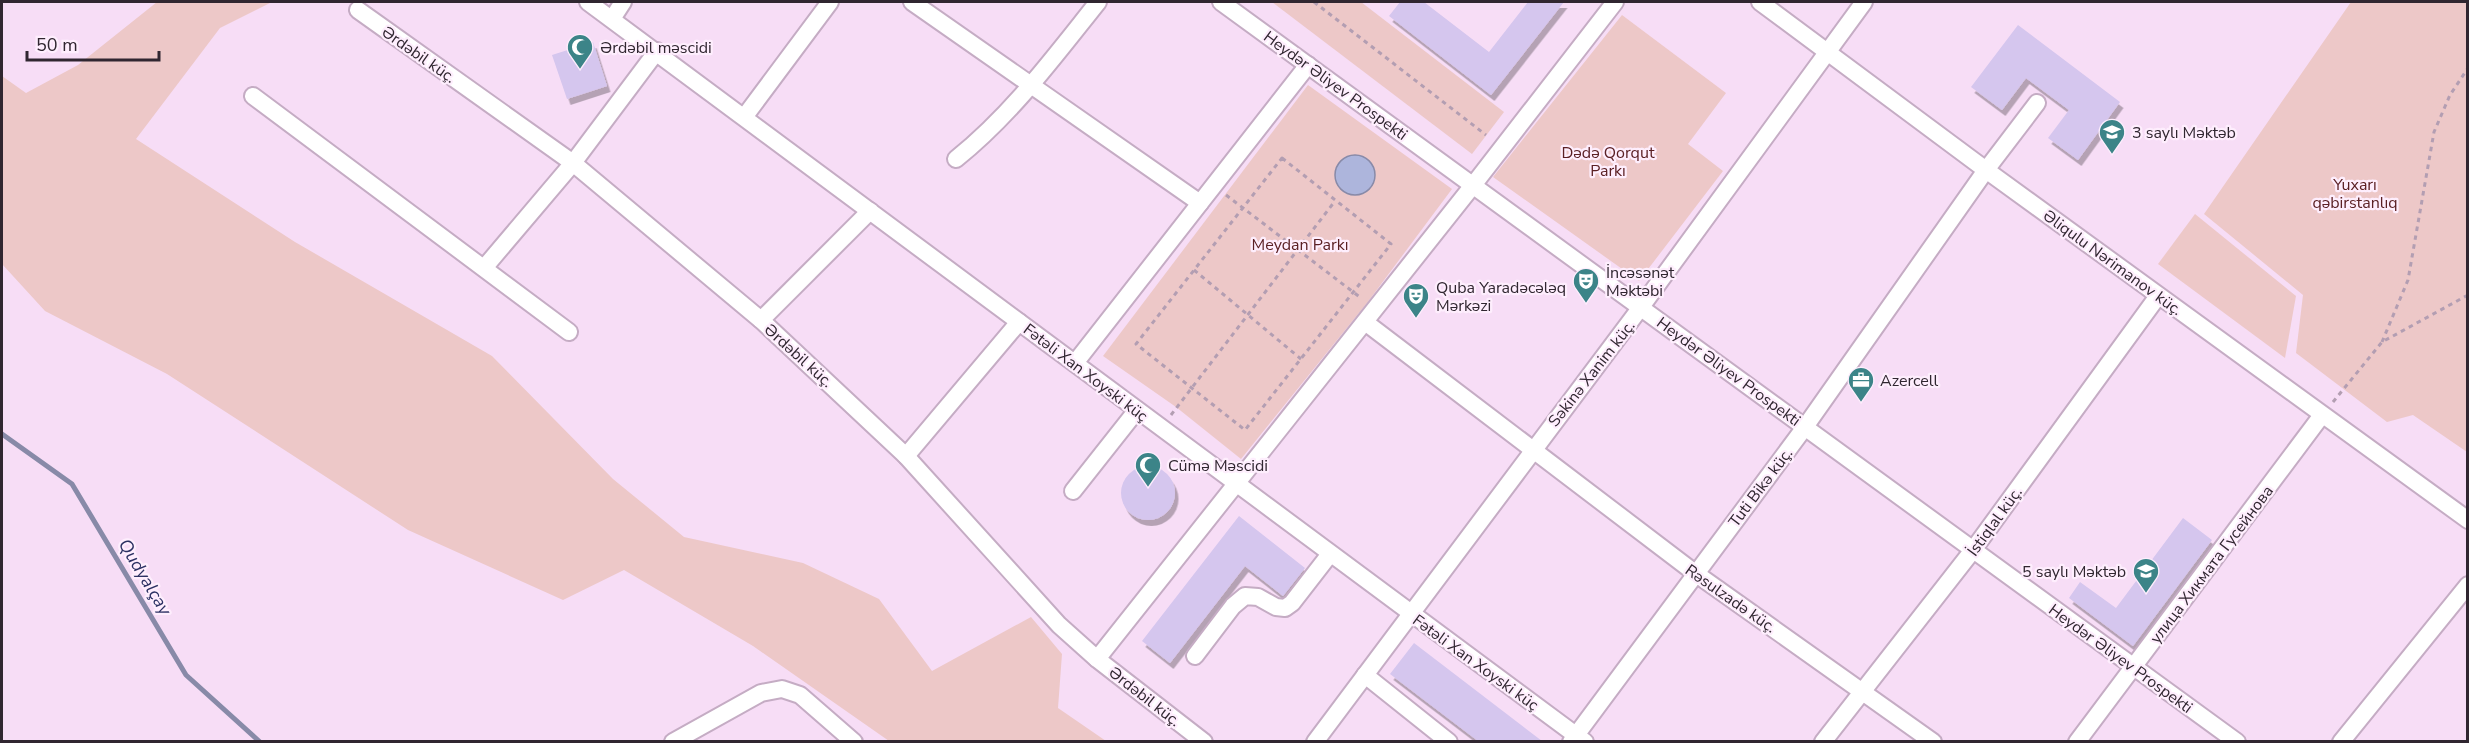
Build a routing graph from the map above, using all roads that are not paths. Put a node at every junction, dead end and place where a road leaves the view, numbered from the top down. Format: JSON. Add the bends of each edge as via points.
{"nodes":[{"id":1,"x":588,"y":2,"type":"edge"},
{"id":2,"x":623,"y":2,"type":"edge"},
{"id":3,"x":830,"y":2,"type":"edge"},
{"id":4,"x":912,"y":2,"type":"edge"},
{"id":5,"x":1098,"y":2,"type":"edge"},
{"id":6,"x":1221,"y":2,"type":"edge"},
{"id":7,"x":1615,"y":2,"type":"edge"},
{"id":8,"x":1760,"y":2,"type":"edge"},
{"id":9,"x":1864,"y":2,"type":"edge"},
{"id":10,"x":358,"y":10,"type":"dead end"},
{"id":11,"x":612,"y":19,"type":"junction"},
{"id":12,"x":657,"y":51,"type":"junction"},
{"id":13,"x":1827,"y":51,"type":"junction"},
{"id":14,"x":1308,"y":65,"type":"junction"},
{"id":15,"x":1032,"y":85,"type":"junction"},
{"id":16,"x":253,"y":96,"type":"dead end"},
{"id":17,"x":2037,"y":103,"type":"dead end"},
{"id":18,"x":745,"y":116,"type":"junction"},
{"id":19,"x":956,"y":159,"type":"dead end"},
{"id":20,"x":573,"y":163,"type":"junction"},
{"id":21,"x":1986,"y":170,"type":"junction"},
{"id":22,"x":1474,"y":184,"type":"junction"},
{"id":23,"x":1200,"y":203,"type":"junction"},
{"id":24,"x":870,"y":211,"type":"junction"},
{"id":25,"x":484,"y":268,"type":"junction"},
{"id":26,"x":2158,"y":296,"type":"junction"},
{"id":27,"x":1641,"y":307,"type":"junction"},
{"id":28,"x":1370,"y":316,"type":"junction"},
{"id":29,"x":761,"y":320,"type":"junction"},
{"id":30,"x":1019,"y":322,"type":"junction"},
{"id":31,"x":569,"y":332,"type":"dead end"},
{"id":32,"x":1075,"y":363,"type":"junction"},
{"id":33,"x":1137,"y":410,"type":"junction"},
{"id":34,"x":2322,"y":415,"type":"junction"},
{"id":35,"x":1805,"y":427,"type":"junction"},
{"id":36,"x":1532,"y":449,"type":"junction"},
{"id":37,"x":906,"y":456,"type":"junction"},
{"id":38,"x":1237,"y":484,"type":"junction"},
{"id":39,"x":1073,"y":490,"type":"dead end"},
{"id":40,"x":2468,"y":520,"type":"edge"},
{"id":41,"x":1973,"y":550,"type":"junction"},
{"id":42,"x":1330,"y":554,"type":"junction"},
{"id":43,"x":1695,"y":573,"type":"junction"},
{"id":44,"x":2468,"y":585,"type":"edge"},
{"id":45,"x":1412,"y":614,"type":"junction"},
{"id":46,"x":1195,"y":656,"type":"dead end"},
{"id":47,"x":1097,"y":659,"type":"junction"},
{"id":48,"x":2134,"y":668,"type":"junction"},
{"id":49,"x":1365,"y":675,"type":"junction"},
{"id":50,"x":1863,"y":691,"type":"junction"},
{"id":51,"x":1577,"y":739,"type":"edge"},
{"id":52,"x":673,"y":741,"type":"edge"},
{"id":53,"x":854,"y":741,"type":"edge"},
{"id":54,"x":1204,"y":741,"type":"edge"},
{"id":55,"x":1315,"y":741,"type":"edge"},
{"id":56,"x":1449,"y":741,"type":"edge"},
{"id":57,"x":1823,"y":741,"type":"edge"},
{"id":58,"x":1933,"y":741,"type":"edge"},
{"id":59,"x":2077,"y":741,"type":"edge"},
{"id":60,"x":2237,"y":741,"type":"edge"},
{"id":61,"x":2341,"y":741,"type":"edge"}],
"edges":[{"from":1,"to":11,"type":"street","name":"Fətəli Xan Xoyski küç"},
{"from":2,"to":11,"type":"street"},
{"from":3,"to":18,"type":"street"},
{"from":4,"to":15,"type":"street"},
{"from":5,"to":15,"type":"street"},
{"from":6,"to":14,"type":"street","name":"Heydər Əliyev Prospekti"},
{"from":7,"to":22,"type":"street"},
{"from":8,"to":13,"type":"street","name":"Əliqulu Nərimanov küç."},
{"from":9,"to":13,"type":"street","name":"Səkinə Xanim küç."},
{"from":10,"to":20,"type":"street","name":"Ərdəbil küç."},
{"from":11,"to":12,"type":"street","name":"Fətəli Xan Xoyski küç"},
{"from":12,"to":18,"type":"street","name":"Fətəli Xan Xoyski küç"},
{"from":12,"to":20,"type":"street"},
{"from":13,"to":21,"type":"street","name":"Əliqulu Nərimanov küç."},
{"from":13,"to":27,"type":"street","name":"Səkinə Xanim küç."},
{"from":14,"to":22,"type":"street","name":"Heydər Əliyev Prospekti"},
{"from":14,"to":23,"type":"street"},
{"from":15,"to":19,"type":"street","via":[[988,134]]},
{"from":15,"to":23,"type":"street"},
{"from":16,"to":25,"type":"street"},
{"from":17,"to":21,"type":"street","name":"Tuti Bikə küç."},
{"from":18,"to":24,"type":"street","name":"Fətəli Xan Xoyski küç"},
{"from":20,"to":25,"type":"street"},
{"from":20,"to":29,"type":"street","name":"Ərdəbil küç."},
{"from":21,"to":26,"type":"street","name":"Əliqulu Nərimanov küç."},
{"from":21,"to":35,"type":"street","name":"Tuti Bikə küç."},
{"from":22,"to":27,"type":"street","name":"Heydər Əliyev Prospekti"},
{"from":22,"to":28,"type":"street"},
{"from":23,"to":32,"type":"street"},
{"from":24,"to":29,"type":"street"},
{"from":24,"to":30,"type":"street","name":"Fətəli Xan Xoyski küç"},
{"from":25,"to":31,"type":"street"},
{"from":26,"to":34,"type":"street","name":"Əliqulu Nərimanov küç."},
{"from":26,"to":41,"type":"street","name":"İstiqlal küç."},
{"from":27,"to":35,"type":"street","name":"Heydər Əliyev Prospekti"},
{"from":27,"to":36,"type":"street","name":"Səkinə Xanim küç."},
{"from":28,"to":36,"type":"street","name":"Rəsulzadə küç."},
{"from":28,"to":38,"type":"street"},
{"from":29,"to":37,"type":"street","name":"Ərdəbil küç."},
{"from":30,"to":32,"type":"street","name":"Fətəli Xan Xoyski küç"},
{"from":30,"to":37,"type":"street"},
{"from":32,"to":33,"type":"street","name":"Fətəli Xan Xoyski küç"},
{"from":33,"to":38,"type":"street","name":"Fətəli Xan Xoyski küç"},
{"from":33,"to":39,"type":"street"},
{"from":34,"to":40,"type":"street","name":"Əliqulu Nərimanov küç."},
{"from":34,"to":48,"type":"street","name":"улица Хикмата Гусейнова"},
{"from":35,"to":41,"type":"street","name":"Heydər Əliyev Prospekti"},
{"from":35,"to":43,"type":"street","name":"Tuti Bikə küç."},
{"from":36,"to":43,"type":"street","name":"Rəsulzadə küç."},
{"from":36,"to":45,"type":"street","name":"Səkinə Xanim küç."},
{"from":37,"to":47,"type":"street","name":"Ərdəbil küç.","via":[[1059,625]]},
{"from":38,"to":42,"type":"street","name":"Fətəli Xan Xoyski küç"},
{"from":38,"to":47,"type":"street"},
{"from":41,"to":48,"type":"street","name":"Heydər Əliyev Prospekti"},
{"from":41,"to":50,"type":"street","name":"İstiqlal küç."},
{"from":42,"to":45,"type":"street","name":"Fətəli Xan Xoyski küç"},
{"from":42,"to":46,"type":"street","via":[[1285,608],[1251,596],[1239,600]]},
{"from":43,"to":50,"type":"street","name":"Rəsulzadə küç."},
{"from":43,"to":51,"type":"street","name":"Tuti Bikə küç."},
{"from":44,"to":61,"type":"street"},
{"from":45,"to":49,"type":"street","name":"Səkinə Xanim küç."},
{"from":45,"to":51,"type":"street","name":"Fətəli Xan Xoyski küç"},
{"from":47,"to":54,"type":"street","name":"Ərdəbil küç."},
{"from":48,"to":59,"type":"street","name":"улица Хикмата Гусейнова"},
{"from":48,"to":60,"type":"street","name":"Heydər Əliyev Prospekti"},
{"from":49,"to":55,"type":"street","name":"Səkinə Xanim küç."},
{"from":49,"to":56,"type":"street"},
{"from":50,"to":57,"type":"street","name":"İstiqlal küç."},
{"from":50,"to":58,"type":"street","name":"Rəsulzadə küç."},
{"from":52,"to":53,"type":"street","via":[[761,693],[782,689],[800,695]]}]}
